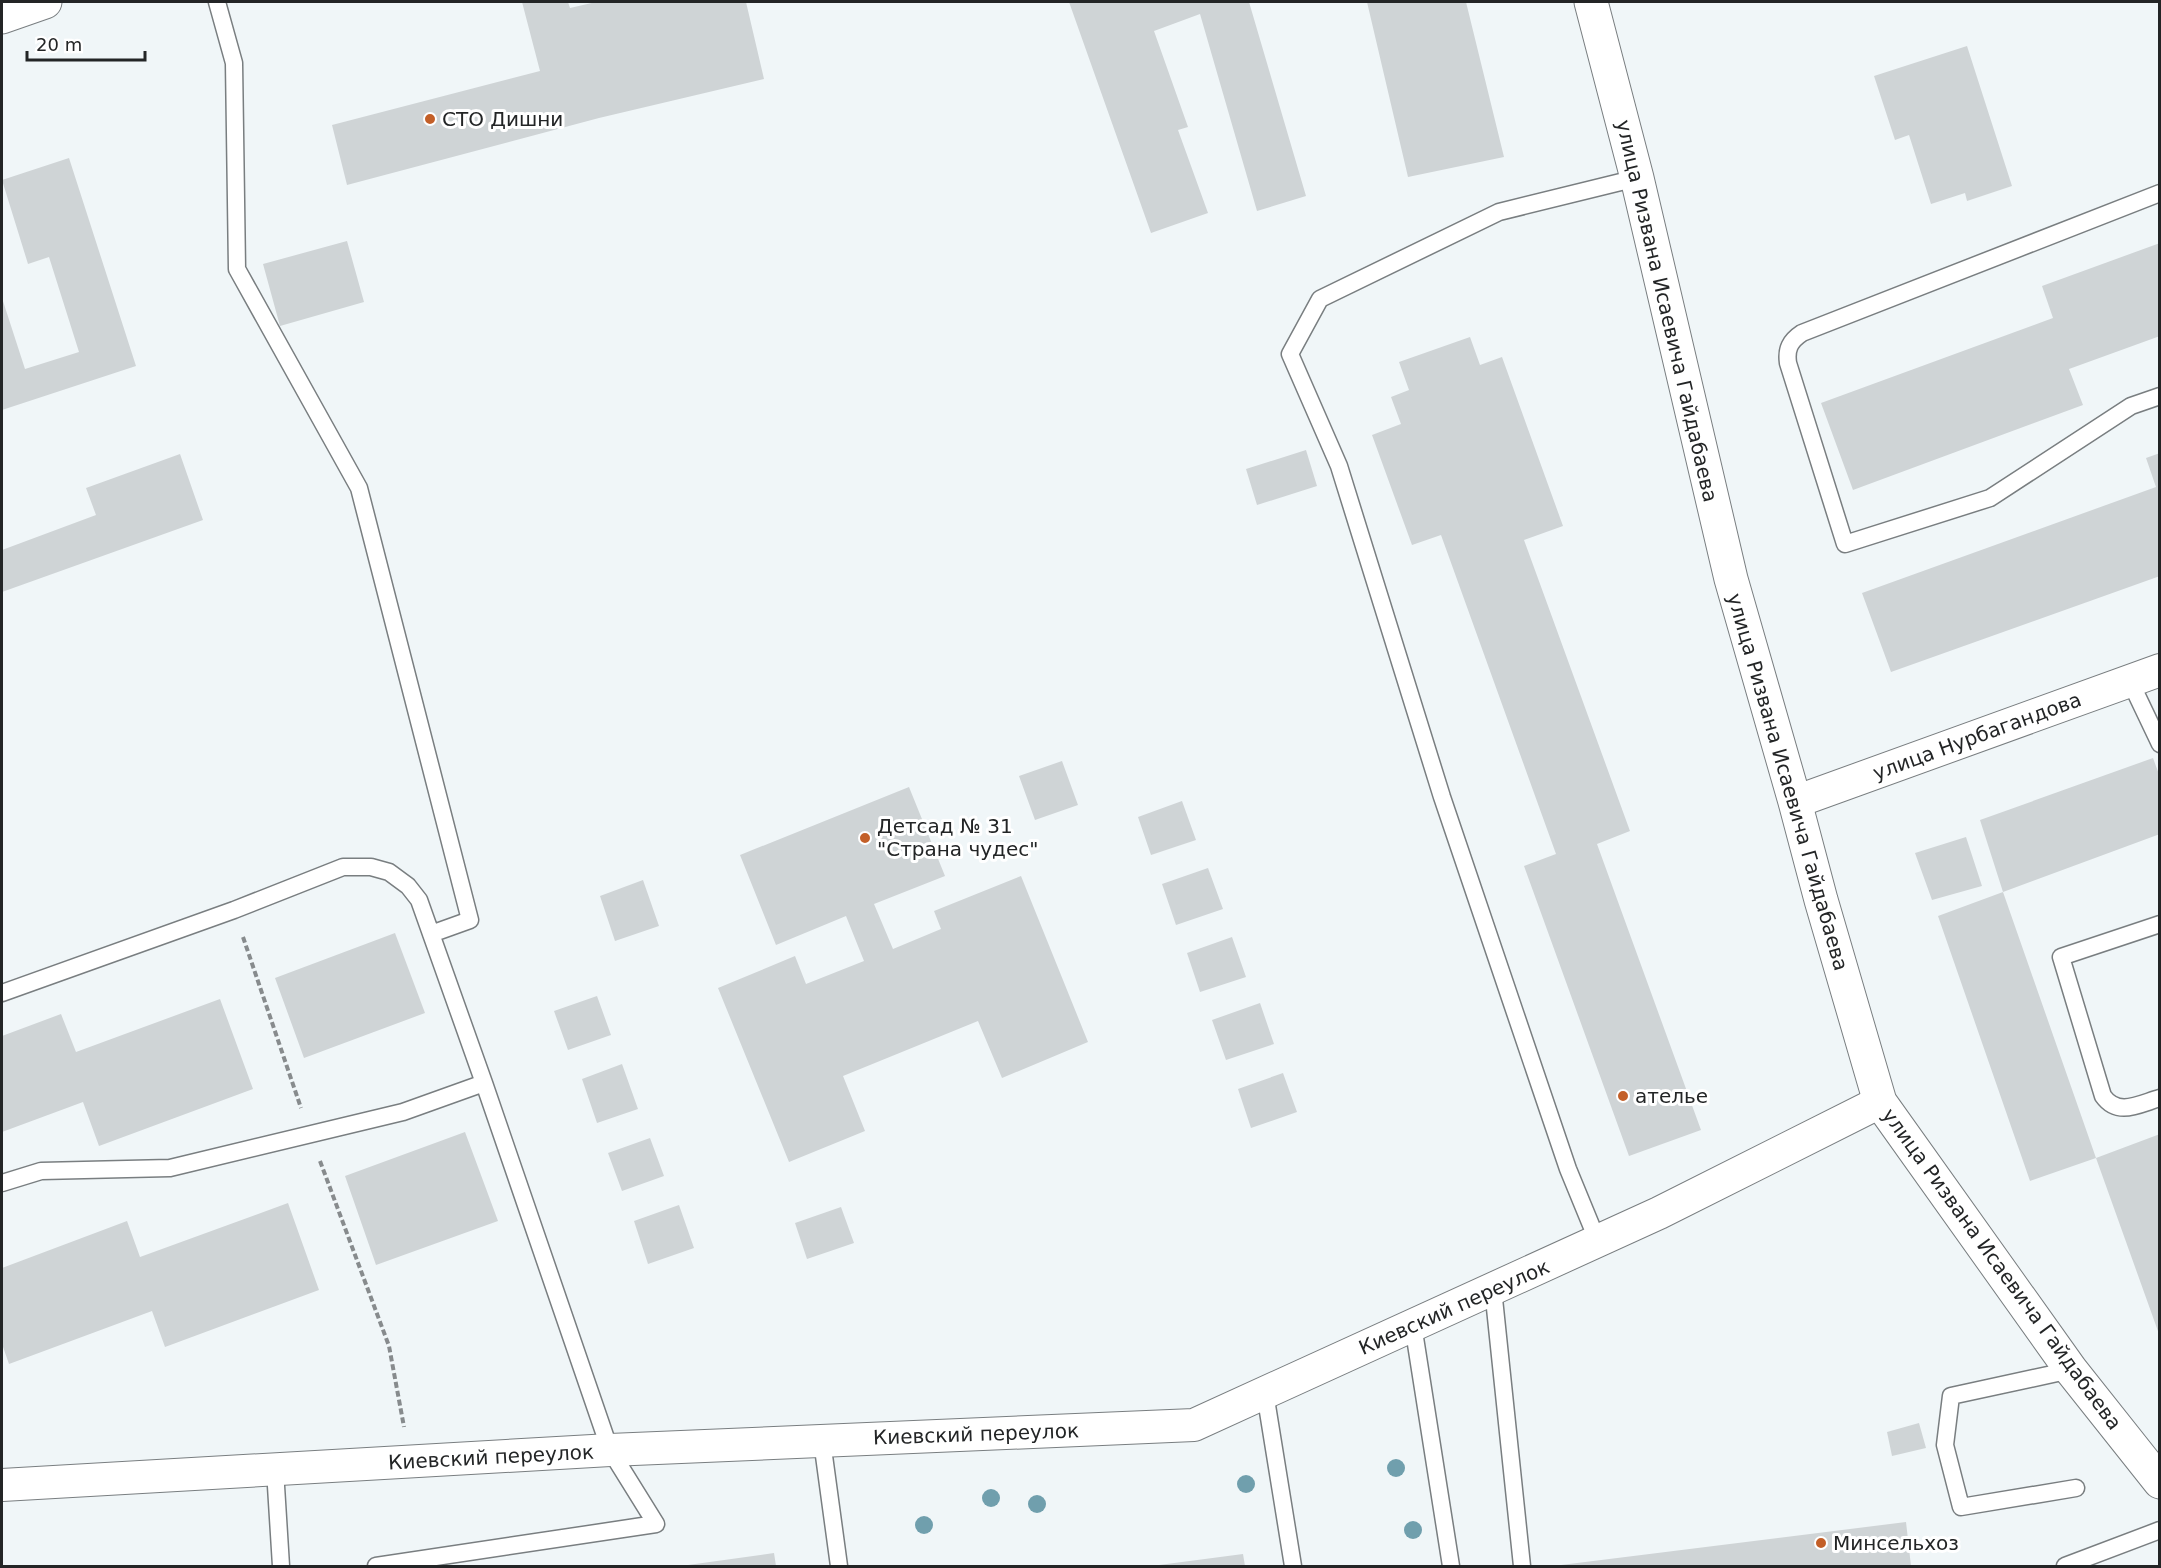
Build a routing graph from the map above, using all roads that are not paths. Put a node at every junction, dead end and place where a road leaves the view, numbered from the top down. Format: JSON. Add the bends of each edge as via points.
{"nodes":[{"id":1,"x":45,"y":2,"type":"edge"},
{"id":2,"x":217,"y":2,"type":"edge"},
{"id":3,"x":1591,"y":2,"type":"edge"},
{"id":4,"x":2,"y":17,"type":"edge"},
{"id":5,"x":1637,"y":178,"type":"junction"},
{"id":6,"x":2160,"y":193,"type":"edge"},
{"id":7,"x":2160,"y":396,"type":"edge"},
{"id":8,"x":2160,"y":670,"type":"edge"},
{"id":9,"x":2130,"y":681,"type":"junction"},
{"id":10,"x":2160,"y":744,"type":"edge"},
{"id":11,"x":1795,"y":802,"type":"junction"},
{"id":12,"x":2160,"y":924,"type":"edge"},
{"id":13,"x":431,"y":934,"type":"junction"},
{"id":14,"x":2,"y":993,"type":"edge"},
{"id":15,"x":484,"y":1083,"type":"junction"},
{"id":16,"x":2160,"y":1098,"type":"edge"},
{"id":17,"x":1880,"y":1102,"type":"junction"},
{"id":18,"x":2,"y":1183,"type":"edge"},
{"id":19,"x":1598,"y":1242,"type":"junction"},
{"id":20,"x":1493,"y":1289,"type":"junction"},
{"id":21,"x":1413,"y":1325,"type":"junction"},
{"id":22,"x":2071,"y":1370,"type":"junction"},
{"id":23,"x":1265,"y":1393,"type":"junction"},
{"id":24,"x":822,"y":1441,"type":"junction"},
{"id":25,"x":610,"y":1450,"type":"junction"},
{"id":26,"x":275,"y":1470,"type":"junction"},
{"id":27,"x":2160,"y":1482,"type":"edge"},
{"id":28,"x":2,"y":1485,"type":"edge"},
{"id":29,"x":2076,"y":1488,"type":"dead end"},
{"id":30,"x":2160,"y":1530,"type":"edge"},
{"id":31,"x":281,"y":1566,"type":"edge"},
{"id":32,"x":376,"y":1566,"type":"edge"},
{"id":33,"x":839,"y":1566,"type":"edge"},
{"id":34,"x":1293,"y":1566,"type":"edge"},
{"id":35,"x":1451,"y":1566,"type":"edge"},
{"id":36,"x":1522,"y":1566,"type":"edge"},
{"id":37,"x":2065,"y":1566,"type":"edge"}],
"edges":[{"from":1,"to":4,"type":"street"},
{"from":2,"to":13,"type":"lane","via":[[234,63],[237,269],[359,488],[470,920]]},
{"from":3,"to":5,"type":"street","name":"улица Ризвана Исаевича Гайдабаева"},
{"from":5,"to":11,"type":"street","name":"улица Ризвана Исаевича Гайдабаева","via":[[1731,579]]},
{"from":5,"to":19,"type":"lane","via":[[1499,212],[1320,299],[1290,354],[1339,466],[1442,797],[1568,1169]]},
{"from":6,"to":7,"type":"lane","via":[[1802,333],[1789,345],[1787,354],[1845,544],[1990,498],[2131,406]]},
{"from":8,"to":9,"type":"street","name":"улица Нурбагандова"},
{"from":9,"to":10,"type":"lane"},
{"from":9,"to":11,"type":"street","name":"улица Нурбагандова"},
{"from":11,"to":17,"type":"street","name":"улица Ризвана Исаевича Гайдабаева"},
{"from":12,"to":16,"type":"lane","via":[[2061,957],[2103,1096],[2117,1108]]},
{"from":13,"to":14,"type":"lane","via":[[419,900],[408,886],[389,872],[371,867],[343,867]]},
{"from":13,"to":15,"type":"lane"},
{"from":15,"to":18,"type":"lane","via":[[403,1112],[170,1168],[41,1171]]},
{"from":15,"to":25,"type":"lane"},
{"from":17,"to":19,"type":"street","name":"Киевский переулок"},
{"from":17,"to":22,"type":"street","name":"улица Ризвана Исаевича Гайдабаева"},
{"from":19,"to":20,"type":"street","name":"Киевский переулок"},
{"from":20,"to":21,"type":"street","name":"Киевский переулок"},
{"from":20,"to":36,"type":"lane"},
{"from":21,"to":23,"type":"street","name":"Киевский переулок"},
{"from":21,"to":35,"type":"lane"},
{"from":22,"to":27,"type":"street","name":"улица Ризвана Исаевича Гайдабаева"},
{"from":22,"to":29,"type":"lane","via":[[1951,1396],[1946,1444],[1961,1507]]},
{"from":23,"to":24,"type":"street","name":"Киевский переулок","via":[[1194,1425]]},
{"from":23,"to":34,"type":"lane"},
{"from":24,"to":25,"type":"street","name":"Киевский переулок"},
{"from":24,"to":33,"type":"lane"},
{"from":25,"to":26,"type":"street","name":"Киевский переулок"},
{"from":25,"to":32,"type":"lane","via":[[656,1524]]},
{"from":26,"to":28,"type":"street","name":"Киевский переулок"},
{"from":26,"to":31,"type":"lane"},
{"from":30,"to":37,"type":"lane"}]}
